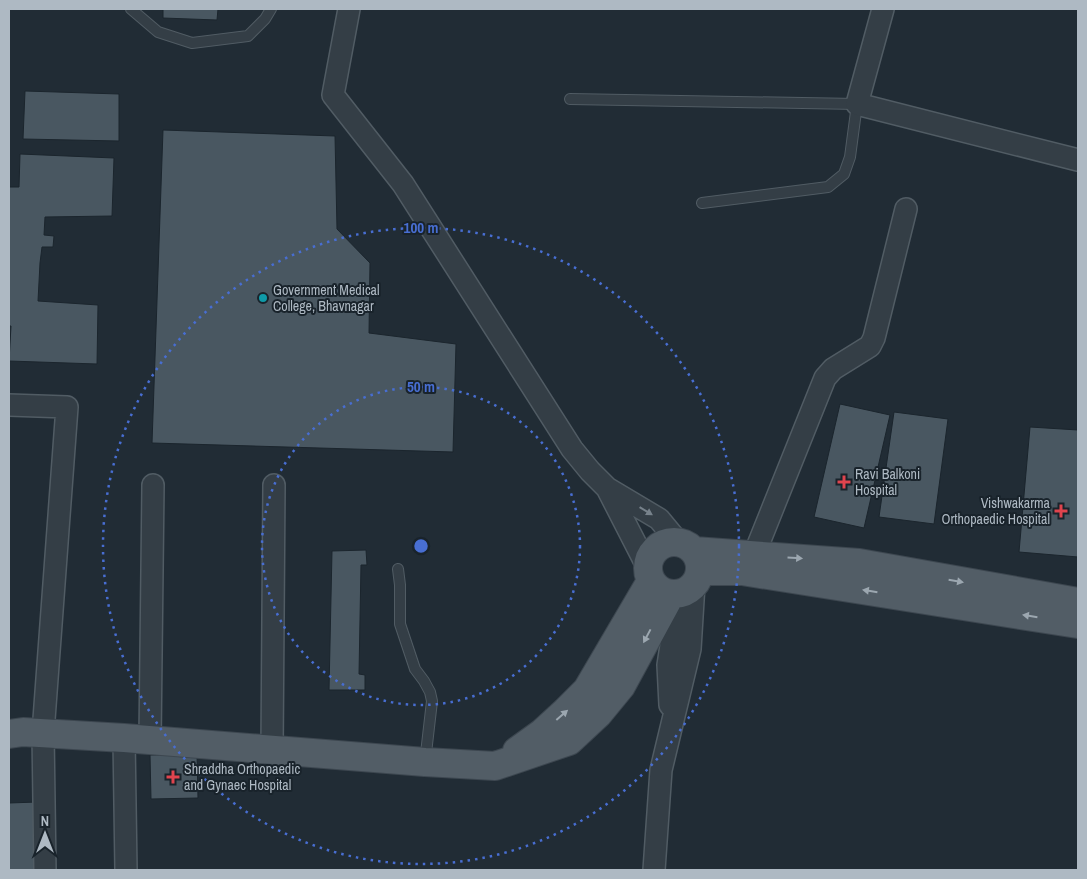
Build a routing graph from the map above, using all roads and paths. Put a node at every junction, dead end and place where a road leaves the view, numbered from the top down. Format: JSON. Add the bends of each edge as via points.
{"nodes":[{"id":1,"x":131,"y":9,"type":"edge"},
{"id":2,"x":271,"y":9,"type":"edge"},
{"id":3,"x":349,"y":9,"type":"edge"},
{"id":4,"x":883,"y":9,"type":"edge"},
{"id":5,"x":570,"y":99,"type":"dead end"},
{"id":6,"x":856,"y":104,"type":"junction"},
{"id":7,"x":1078,"y":160,"type":"edge"},
{"id":8,"x":702,"y":202,"type":"dead end"},
{"id":9,"x":906,"y":209,"type":"dead end"},
{"id":10,"x":9,"y":405,"type":"edge"},
{"id":11,"x":153,"y":484,"type":"dead end"},
{"id":12,"x":274,"y":484,"type":"dead end"},
{"id":13,"x":607,"y":488,"type":"junction"},
{"id":14,"x":754,"y":555,"type":"junction"},
{"id":15,"x":398,"y":569,"type":"dead end"},
{"id":16,"x":677,"y":573,"type":"junction"},
{"id":17,"x":1078,"y":602,"type":"edge"},
{"id":18,"x":1078,"y":624,"type":"edge"},
{"id":19,"x":43,"y":733,"type":"junction"},
{"id":20,"x":9,"y":734,"type":"edge"},
{"id":21,"x":137,"y":739,"type":"junction"},
{"id":22,"x":272,"y":750,"type":"junction"},
{"id":23,"x":425,"y":762,"type":"junction"},
{"id":24,"x":45,"y":870,"type":"edge"},
{"id":25,"x":126,"y":870,"type":"edge"},
{"id":26,"x":654,"y":870,"type":"edge"}],
"edges":[{"from":1,"to":2,"type":"lane","via":[[158,32],[192,43],[248,36]]},
{"from":3,"to":13,"type":"street","via":[[333,95],[403,184],[572,449]]},
{"from":4,"to":6,"type":"street"},
{"from":5,"to":6,"type":"lane"},
{"from":6,"to":7,"type":"street"},
{"from":6,"to":8,"type":"lane","via":[[850,157],[844,174],[828,187]]},
{"from":9,"to":14,"type":"street","via":[[874,338],[870,346],[832,369],[825,378]]},
{"from":10,"to":19,"type":"street","via":[[67,407]]},
{"from":11,"to":21,"type":"street"},
{"from":12,"to":22,"type":"street"},
{"from":13,"to":16,"type":"street"},
{"from":13,"to":16,"type":"street","one_way":true,"via":[[659,519]]},
{"from":14,"to":16,"type":"main road"},
{"from":14,"to":17,"type":"main road","one_way":true,"via":[[858,563]]},
{"from":15,"to":23,"type":"lane","via":[[400,624],[414,669],[424,681],[432,701]]},
{"from":18,"to":16,"type":"main road","one_way":true,"via":[[742,571]]},
{"from":16,"to":23,"type":"main road","via":[[621,686],[598,714],[569,741],[496,766]]},
{"from":16,"to":26,"type":"street","via":[[690,649],[661,770]]},
{"from":19,"to":20,"type":"main road"},
{"from":19,"to":21,"type":"main road"},
{"from":19,"to":24,"type":"street"},
{"from":21,"to":22,"type":"main road"},
{"from":21,"to":25,"type":"street"},
{"from":22,"to":23,"type":"main road"}]}
